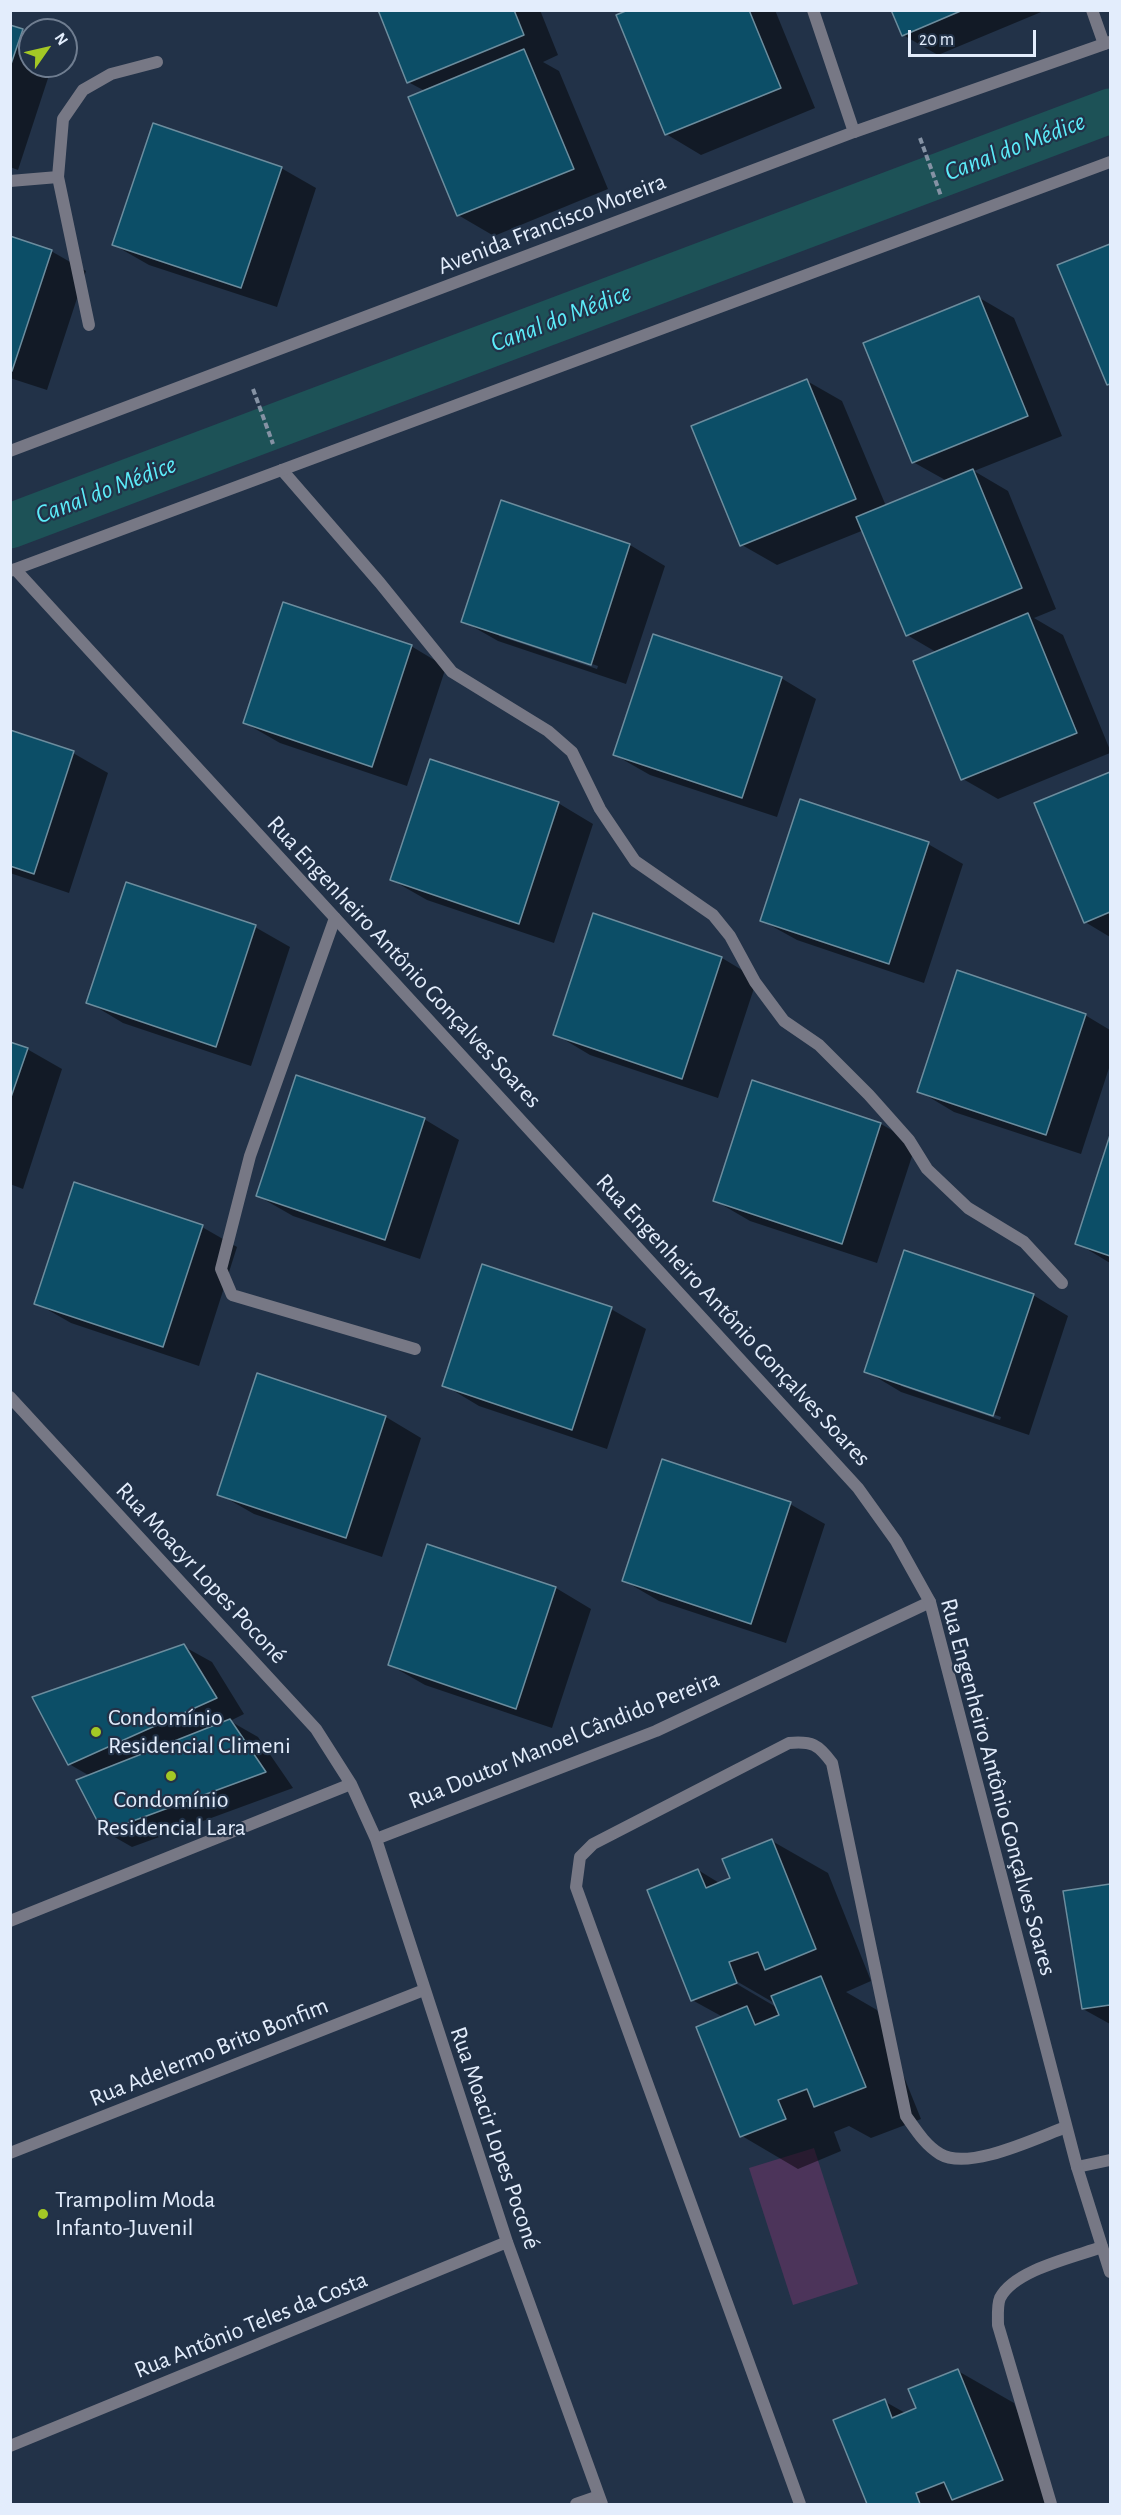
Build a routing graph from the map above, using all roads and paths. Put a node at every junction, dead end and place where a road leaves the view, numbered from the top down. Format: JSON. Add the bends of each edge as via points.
{"nodes":[{"id":1,"x":813,"y":10,"type":"edge"},
{"id":2,"x":1092,"y":10,"type":"edge"},
{"id":3,"x":1107,"y":43,"type":"edge"},
{"id":4,"x":157,"y":62,"type":"dead end"},
{"id":5,"x":911,"y":112,"type":"junction"},
{"id":6,"x":854,"y":132,"type":"junction"},
{"id":7,"x":1110,"y":162,"type":"edge"},
{"id":8,"x":57,"y":177,"type":"junction"},
{"id":9,"x":10,"y":181,"type":"edge"},
{"id":10,"x":950,"y":222,"type":"junction"},
{"id":11,"x":89,"y":325,"type":"dead end"},
{"id":12,"x":249,"y":377,"type":"dead end"},
{"id":13,"x":10,"y":451,"type":"edge"},
{"id":14,"x":277,"y":455,"type":"dead end"},
{"id":15,"x":282,"y":470,"type":"junction"},
{"id":16,"x":13,"y":570,"type":"edge"},
{"id":17,"x":335,"y":918,"type":"junction"},
{"id":18,"x":1062,"y":1283,"type":"dead end"},
{"id":19,"x":415,"y":1349,"type":"dead end"},
{"id":20,"x":10,"y":1397,"type":"edge"},
{"id":21,"x":930,"y":1602,"type":"junction"},
{"id":22,"x":351,"y":1784,"type":"junction"},
{"id":23,"x":376,"y":1839,"type":"junction"},
{"id":24,"x":10,"y":1921,"type":"edge"},
{"id":25,"x":424,"y":1990,"type":"junction"},
{"id":26,"x":1066,"y":2127,"type":"junction"},
{"id":27,"x":10,"y":2153,"type":"edge"},
{"id":28,"x":1110,"y":2160,"type":"edge"},
{"id":29,"x":1077,"y":2167,"type":"junction"},
{"id":30,"x":507,"y":2242,"type":"junction"},
{"id":31,"x":1102,"y":2247,"type":"junction"},
{"id":32,"x":1110,"y":2272,"type":"edge"},
{"id":33,"x":10,"y":2446,"type":"edge"},
{"id":34,"x":601,"y":2500,"type":"edge"},
{"id":35,"x":576,"y":2505,"type":"edge"},
{"id":36,"x":800,"y":2505,"type":"edge"},
{"id":37,"x":1052,"y":2505,"type":"edge"}],
"edges":[{"from":1,"to":6,"type":"street"},
{"from":2,"to":3,"type":"street"},
{"from":3,"to":5,"type":"street","name":"Avenida Francisco Moreira"},
{"from":4,"to":8,"type":"street","via":[[111,74],[83,90],[63,119]]},
{"from":5,"to":6,"type":"street","name":"Avenida Francisco Moreira"},
{"from":5,"to":10,"type":"path"},
{"from":6,"to":13,"type":"street","name":"Avenida Francisco Moreira"},
{"from":7,"to":10,"type":"street"},
{"from":8,"to":9,"type":"street"},
{"from":8,"to":11,"type":"street"},
{"from":10,"to":15,"type":"street"},
{"from":12,"to":14,"type":"path"},
{"from":15,"to":16,"type":"street"},
{"from":15,"to":18,"type":"street","via":[[452,672],[548,731],[572,752],[600,809],[635,861],[713,915],[784,1021],[819,1045],[869,1095],[909,1140],[927,1169],[968,1208],[1024,1242]]},
{"from":16,"to":17,"type":"street","name":"Rua Engenheiro Antônio Gonçalves Soares"},
{"from":17,"to":19,"type":"street","via":[[250,1156],[221,1269],[232,1295]]},
{"from":17,"to":21,"type":"street","name":"Rua Engenheiro Antônio Gonçalves Soares","via":[[858,1488],[896,1541]]},
{"from":20,"to":22,"type":"street","name":"Rua Moacyr Lopes Poconé","via":[[316,1730]]},
{"from":21,"to":23,"type":"street","name":"Rua Doutor Manoel Cândido Pereira","via":[[656,1731]]},
{"from":21,"to":26,"type":"street","name":"Rua Engenheiro Antônio Gonçalves Soares"},
{"from":22,"to":23,"type":"street","name":"Rua Moacir Lopes Poconé"},
{"from":22,"to":24,"type":"street"},
{"from":23,"to":25,"type":"street","name":"Rua Moacir Lopes Poconé"},
{"from":25,"to":27,"type":"street","name":"Rua Adelermo Brito Bonfim"},
{"from":25,"to":30,"type":"street","name":"Rua Moacir Lopes Poconé"},
{"from":26,"to":29,"type":"street","name":"Rua Engenheiro Antônio Gonçalves Soares"},
{"from":26,"to":36,"type":"street","via":[[972,2160],[943,2156],[925,2143],[906,2116],[832,1763],[823,1750],[808,1741],[789,1743],[593,1845],[580,1857],[576,1887]]},
{"from":28,"to":29,"type":"street"},
{"from":29,"to":31,"type":"street","name":"Rua Engenheiro Antônio Gonçalves Soares"},
{"from":30,"to":33,"type":"street","name":"Rua Antônio Teles da Costa"},
{"from":30,"to":34,"type":"street","name":"Rua Moacir Lopes Poconé"},
{"from":31,"to":32,"type":"street","name":"Rua Engenheiro Antônio Gonçalves Soares"},
{"from":31,"to":37,"type":"street","via":[[1027,2274],[1010,2285],[999,2299],[998,2325]]},
{"from":34,"to":35,"type":"street"}]}
